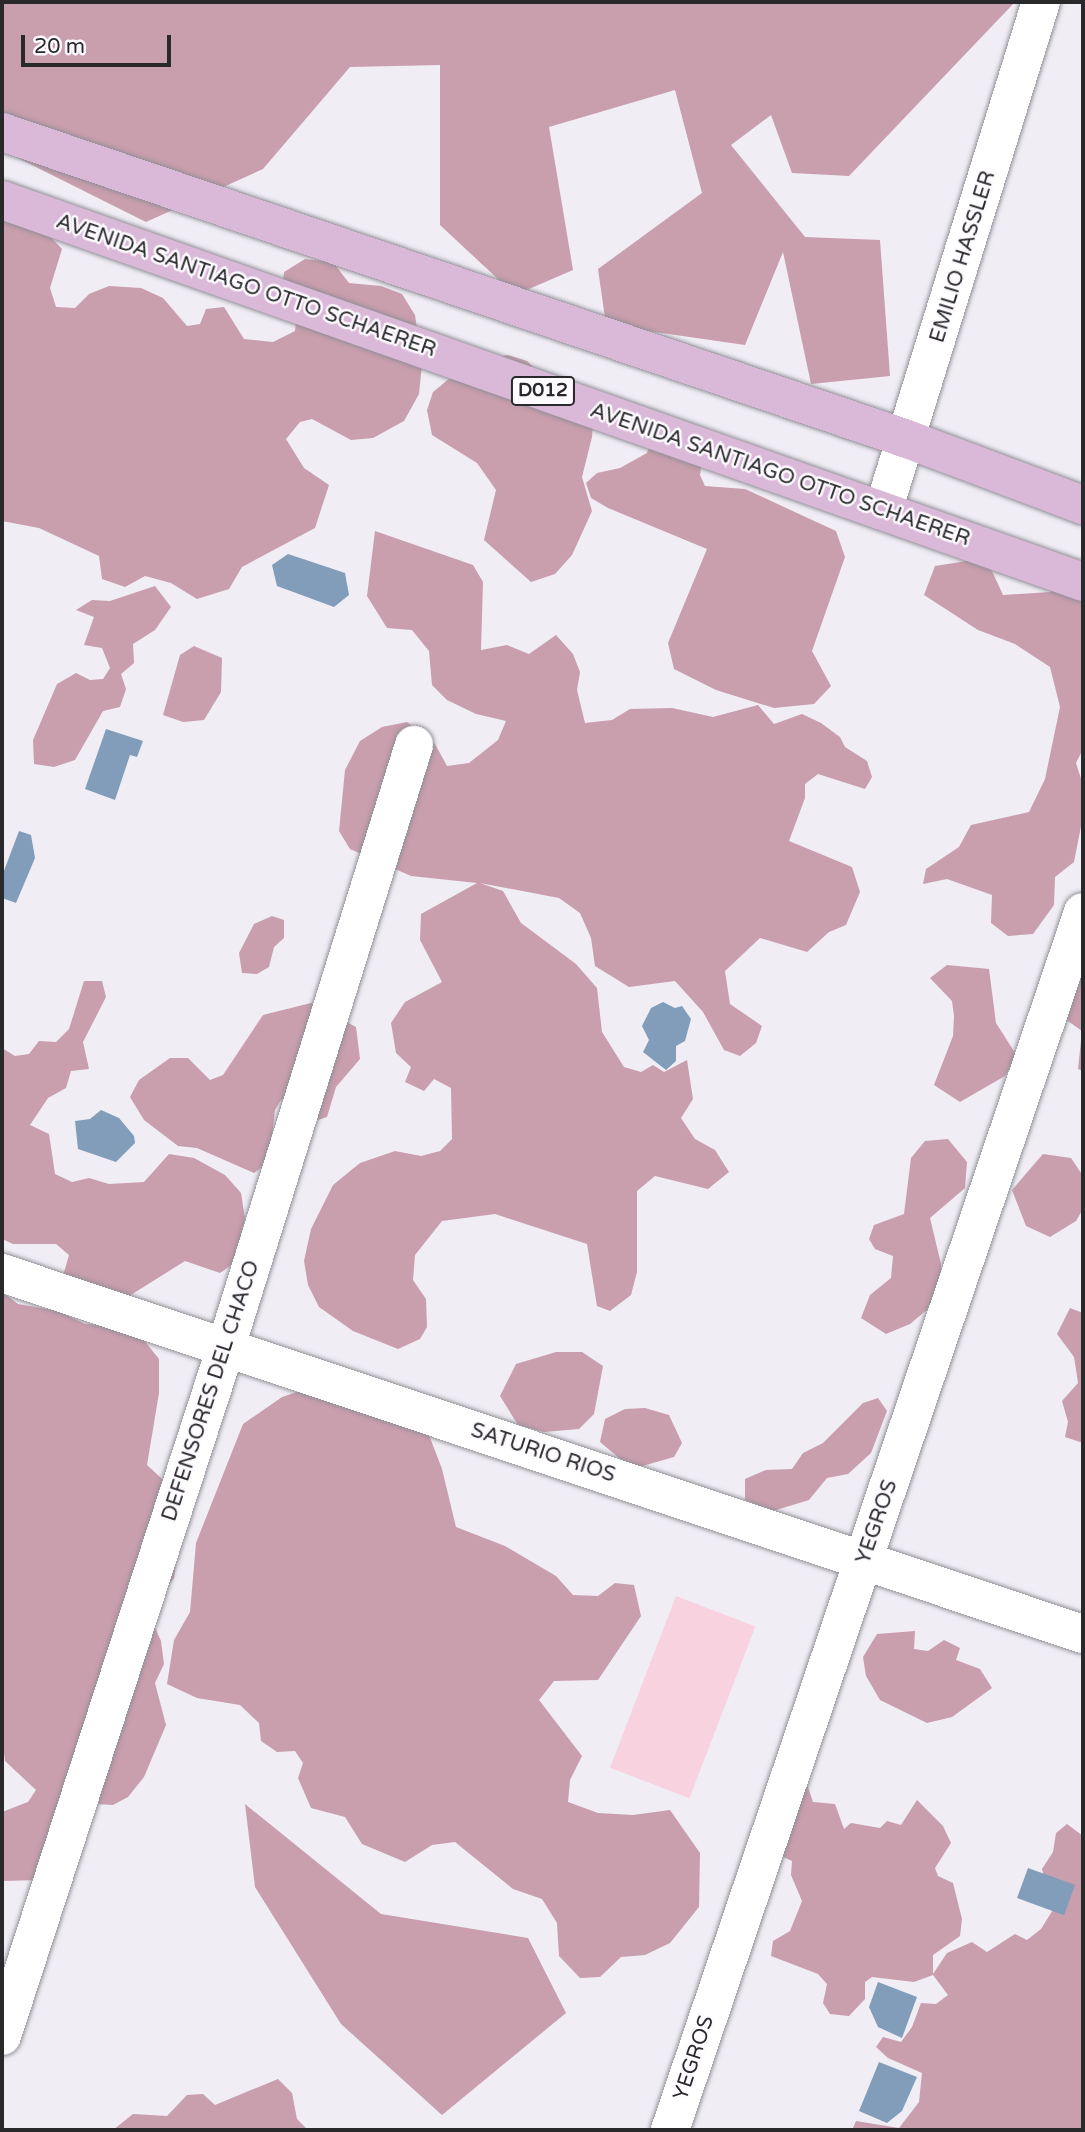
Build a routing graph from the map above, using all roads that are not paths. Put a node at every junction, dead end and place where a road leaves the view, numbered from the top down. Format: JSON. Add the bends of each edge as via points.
{"nodes":[{"id":1,"x":1041,"y":2,"type":"edge"},
{"id":2,"x":2,"y":132,"type":"edge"},
{"id":3,"x":2,"y":200,"type":"edge"},
{"id":4,"x":907,"y":439,"type":"junction"},
{"id":5,"x":1083,"y":505,"type":"edge"},
{"id":6,"x":883,"y":511,"type":"junction"},
{"id":7,"x":1083,"y":582,"type":"edge"},
{"id":8,"x":414,"y":745,"type":"dead end"},
{"id":9,"x":1083,"y":912,"type":"edge"},
{"id":10,"x":2,"y":1273,"type":"edge"},
{"id":11,"x":225,"y":1350,"type":"junction"},
{"id":12,"x":865,"y":1558,"type":"junction"},
{"id":13,"x":1083,"y":1634,"type":"edge"},
{"id":14,"x":2,"y":2036,"type":"edge"},
{"id":15,"x":670,"y":2130,"type":"edge"}],
"edges":[{"from":1,"to":4,"type":"street","name":"EMILIO HASSLER"},
{"from":2,"to":4,"type":"main road"},
{"from":3,"to":6,"type":"main road","name":"AVENIDA SANTIAGO OTTO SCHAERER","number":"D012"},
{"from":4,"to":5,"type":"main road"},
{"from":4,"to":6,"type":"street","name":"EMILIO HASSLER"},
{"from":6,"to":7,"type":"main road","name":"AVENIDA SANTIAGO OTTO SCHAERER","number":"D012"},
{"from":8,"to":11,"type":"street","name":"DEFENSORES DEL CHACO"},
{"from":9,"to":12,"type":"street","name":"YEGROS"},
{"from":10,"to":11,"type":"street","name":"SATURIO RIOS"},
{"from":11,"to":12,"type":"street","name":"SATURIO RIOS"},
{"from":11,"to":14,"type":"street","name":"DEFENSORES DEL CHACO"},
{"from":12,"to":13,"type":"street","name":"SATURIO RIOS"},
{"from":12,"to":15,"type":"street","name":"YEGROS"}]}
